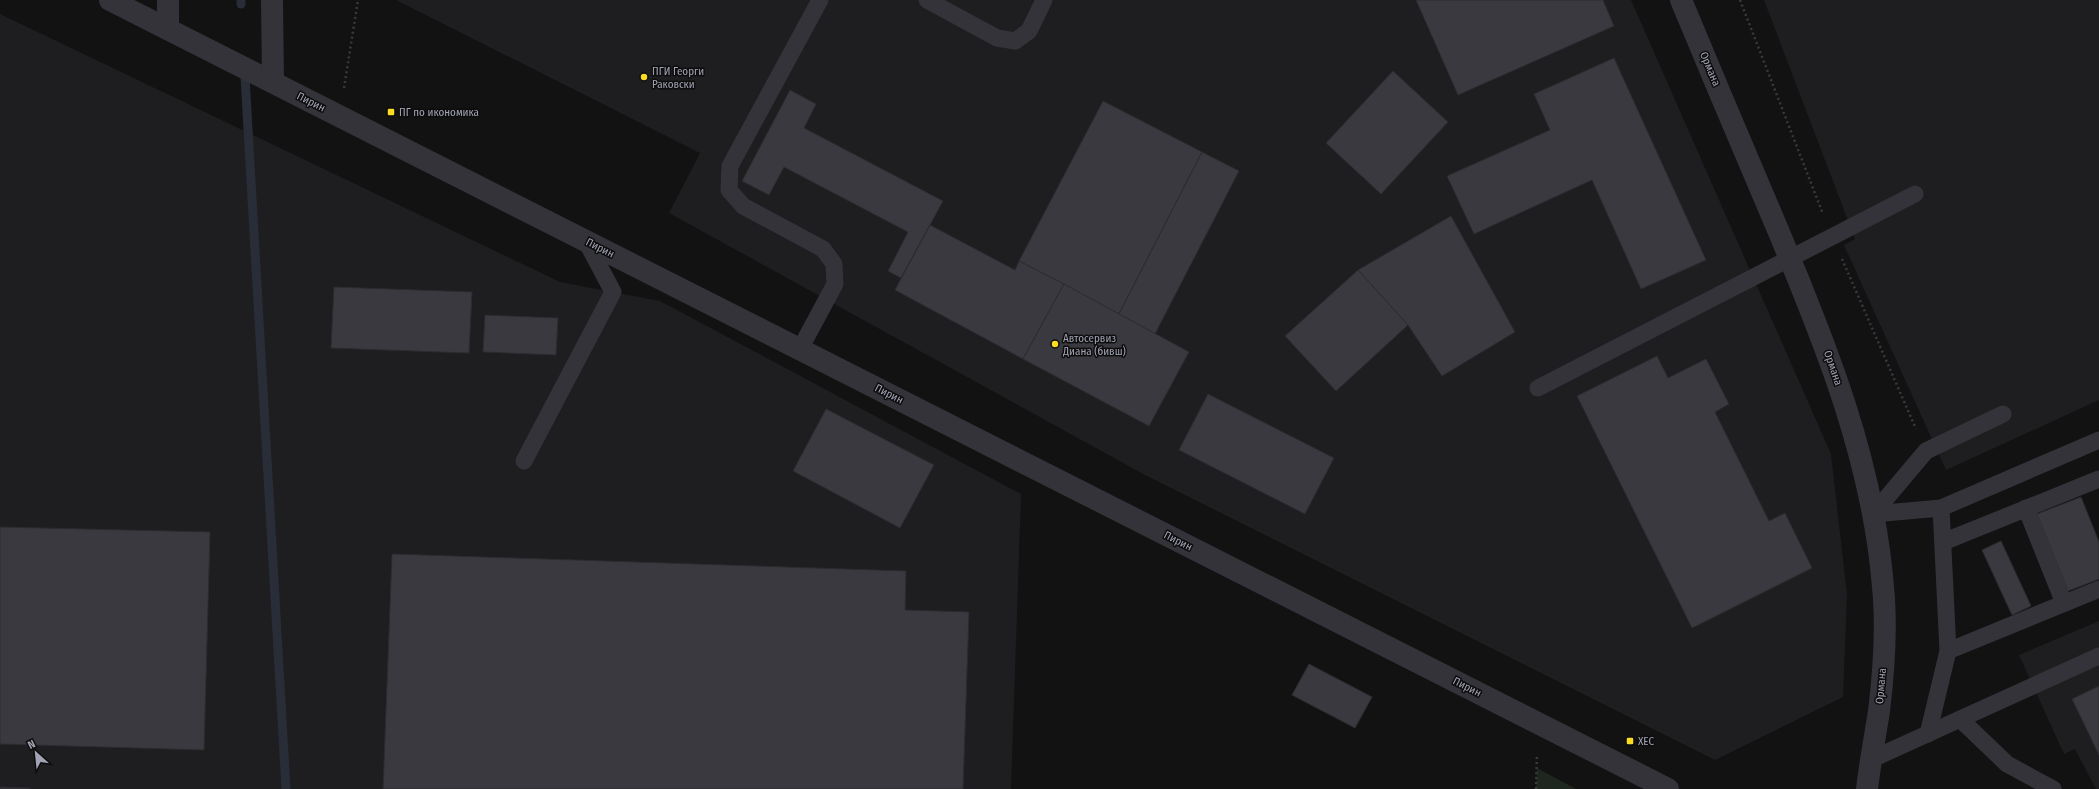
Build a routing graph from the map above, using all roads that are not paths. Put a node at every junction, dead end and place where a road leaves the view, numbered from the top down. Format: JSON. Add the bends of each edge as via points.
{"nodes":[{"id":1,"x":110,"y":0,"type":"edge"},
{"id":2,"x":168,"y":0,"type":"edge"},
{"id":3,"x":272,"y":0,"type":"edge"},
{"id":4,"x":820,"y":0,"type":"edge"},
{"id":5,"x":927,"y":0,"type":"edge"},
{"id":6,"x":1044,"y":0,"type":"edge"},
{"id":7,"x":1681,"y":0,"type":"edge"},
{"id":8,"x":168,"y":30,"type":"junction"},
{"id":9,"x":273,"y":82,"type":"junction"},
{"id":10,"x":1915,"y":194,"type":"dead end"},
{"id":11,"x":586,"y":241,"type":"junction"},
{"id":12,"x":1790,"y":258,"type":"junction"},
{"id":13,"x":800,"y":349,"type":"junction"},
{"id":14,"x":1538,"y":388,"type":"dead end"},
{"id":15,"x":2003,"y":414,"type":"dead end"},
{"id":16,"x":2099,"y":440,"type":"edge"},
{"id":17,"x":524,"y":461,"type":"dead end"},
{"id":18,"x":2099,"y":478,"type":"edge"},
{"id":19,"x":1941,"y":508,"type":"junction"},
{"id":20,"x":2026,"y":508,"type":"junction"},
{"id":21,"x":1873,"y":514,"type":"junction"},
{"id":22,"x":1943,"y":542,"type":"junction"},
{"id":23,"x":2099,"y":589,"type":"edge"},
{"id":24,"x":2064,"y":603,"type":"junction"},
{"id":25,"x":1948,"y":651,"type":"junction"},
{"id":26,"x":2099,"y":656,"type":"edge"},
{"id":27,"x":1960,"y":719,"type":"junction"},
{"id":28,"x":1928,"y":734,"type":"junction"},
{"id":29,"x":1870,"y":760,"type":"junction"},
{"id":30,"x":1668,"y":789,"type":"edge"},
{"id":31,"x":1852,"y":789,"type":"edge"},
{"id":32,"x":1867,"y":789,"type":"edge"},
{"id":33,"x":2053,"y":789,"type":"edge"}],
"edges":[{"from":1,"to":8,"type":"street","name":"Пирин"},
{"from":2,"to":8,"type":"street"},
{"from":3,"to":9,"type":"street"},
{"from":4,"to":13,"type":"lane","via":[[730,166],[729,190],[743,206],[823,249],[834,264],[835,284]]},
{"from":5,"to":6,"type":"lane","via":[[996,38],[1015,41],[1029,31]]},
{"from":7,"to":12,"type":"street","name":"Ормана"},
{"from":8,"to":9,"type":"street","name":"Пирин"},
{"from":9,"to":11,"type":"street","name":"Пирин"},
{"from":10,"to":12,"type":"lane"},
{"from":11,"to":13,"type":"street","name":"Пирин"},
{"from":11,"to":17,"type":"lane","via":[[614,292]]},
{"from":12,"to":14,"type":"lane"},
{"from":12,"to":21,"type":"street","name":"Ормана","via":[[1831,360],[1862,457]]},
{"from":13,"to":30,"type":"street","name":"Пирин"},
{"from":15,"to":21,"type":"lane","via":[[1926,451]]},
{"from":16,"to":19,"type":"lane"},
{"from":18,"to":20,"type":"lane"},
{"from":19,"to":21,"type":"lane"},
{"from":19,"to":22,"type":"lane"},
{"from":20,"to":22,"type":"lane"},
{"from":20,"to":24,"type":"lane"},
{"from":21,"to":29,"type":"street","name":"Ормана","via":[[1883,587],[1884,648],[1879,711]]},
{"from":22,"to":25,"type":"lane"},
{"from":23,"to":24,"type":"lane"},
{"from":24,"to":25,"type":"lane"},
{"from":25,"to":28,"type":"lane"},
{"from":26,"to":27,"type":"lane"},
{"from":27,"to":28,"type":"lane"},
{"from":27,"to":33,"type":"lane","via":[[2007,764]]},
{"from":28,"to":29,"type":"lane"},
{"from":29,"to":31,"type":"street"},
{"from":29,"to":32,"type":"street","name":"Ормана"}]}
